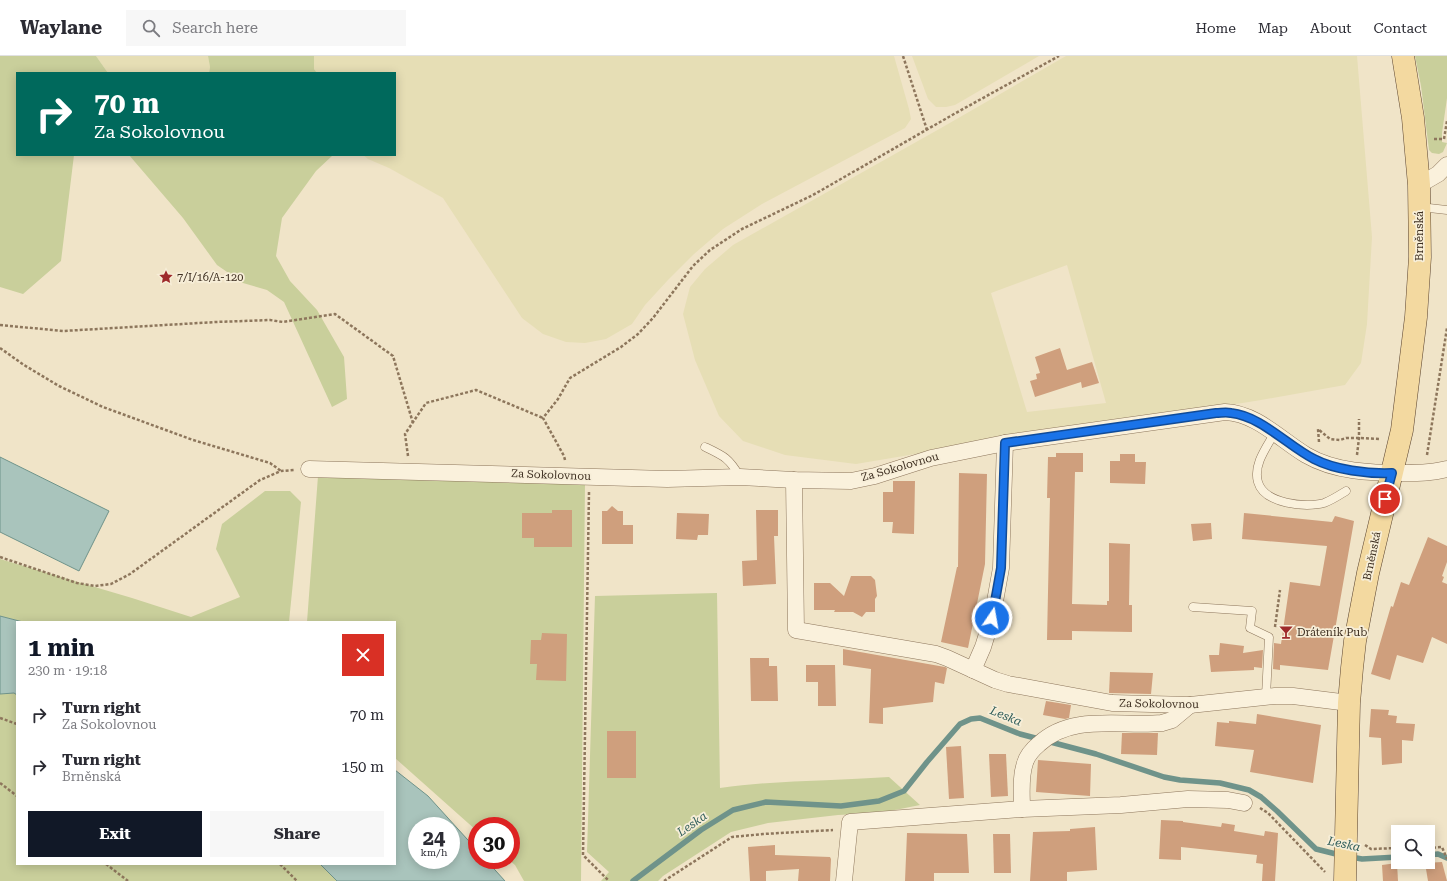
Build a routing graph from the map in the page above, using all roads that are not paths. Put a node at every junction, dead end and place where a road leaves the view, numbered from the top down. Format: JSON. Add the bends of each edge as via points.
{"nodes":[{"id":1,"x":1403,"y":56,"type":"edge"},
{"id":2,"x":1447,"y":165,"type":"edge"},
{"id":3,"x":1419,"y":185,"type":"junction"},
{"id":4,"x":1419,"y":207,"type":"junction"},
{"id":5,"x":1447,"y":210,"type":"edge"},
{"id":6,"x":1274,"y":434,"type":"junction"},
{"id":7,"x":1005,"y":443,"type":"junction"},
{"id":8,"x":705,"y":448,"type":"dead end"},
{"id":9,"x":309,"y":469,"type":"road end"},
{"id":10,"x":1447,"y":469,"type":"edge"},
{"id":11,"x":1392,"y":473,"type":"junction"},
{"id":12,"x":740,"y":477,"type":"junction"},
{"id":13,"x":794,"y":480,"type":"junction"},
{"id":14,"x":1346,"y":491,"type":"dead end"},
{"id":15,"x":1193,"y":607,"type":"dead end"},
{"id":16,"x":974,"y":670,"type":"junction"},
{"id":17,"x":1266,"y":696,"type":"junction"},
{"id":18,"x":1349,"y":703,"type":"junction"},
{"id":19,"x":1190,"y":705,"type":"junction"},
{"id":20,"x":1244,"y":803,"type":"road end"},
{"id":21,"x":1022,"y":809,"type":"junction"},
{"id":22,"x":1342,"y":861,"type":"edge"},
{"id":23,"x":844,"y":881,"type":"edge"}],
"edges":[{"from":1,"to":3,"type":"main road","name":"Brněnská","via":[[1415,132]]},
{"from":2,"to":3,"type":"street"},
{"from":3,"to":4,"type":"main road","name":"Brněnská"},
{"from":4,"to":5,"type":"lane"},
{"from":4,"to":11,"type":"main road","name":"Brněnská","via":[[1420,257],[1416,318],[1406,400]]},
{"from":6,"to":7,"type":"street","name":"Za Sokolovnou","via":[[1248,418],[1225,412]]},
{"from":6,"to":11,"type":"street","name":"Za Sokolovnou","via":[[1316,460],[1356,471]]},
{"from":6,"to":14,"type":"lane","via":[[1258,465],[1257,476],[1258,483],[1269,496],[1290,503],[1315,504],[1332,500]]},
{"from":7,"to":13,"type":"street","name":"Za Sokolovnou","via":[[931,458],[851,481]]},
{"from":7,"to":16,"type":"street","via":[[1001,568],[992,618]]},
{"from":8,"to":12,"type":"lane","via":[[722,455],[732,463]]},
{"from":9,"to":12,"type":"street","name":"Za Sokolovnou","via":[[667,479]]},
{"from":10,"to":11,"type":"street","name":"Za Sokolovnou"},
{"from":11,"to":18,"type":"main road","name":"Brněnská","via":[[1360,610]]},
{"from":12,"to":13,"type":"street","name":"Za Sokolovnou"},
{"from":13,"to":16,"type":"street","name":"Za Sokolovnou","via":[[796,630],[936,654]]},
{"from":15,"to":17,"type":"lane","via":[[1252,611],[1250,628],[1269,637]]},
{"from":16,"to":19,"type":"street","name":"Za Sokolovnou","via":[[1013,686],[1098,701]]},
{"from":17,"to":18,"type":"street","name":"Za Sokolovnou","via":[[1293,696]]},
{"from":17,"to":19,"type":"street","name":"Za Sokolovnou"},
{"from":18,"to":22,"type":"main road","name":"Brněnská"},
{"from":19,"to":21,"type":"street","via":[[1172,720],[1162,723],[1074,726],[1058,731],[1041,742],[1028,756],[1024,767]]},
{"from":20,"to":21,"type":"street","via":[[1188,799]]},
{"from":21,"to":23,"type":"street","via":[[850,822]]}]}
